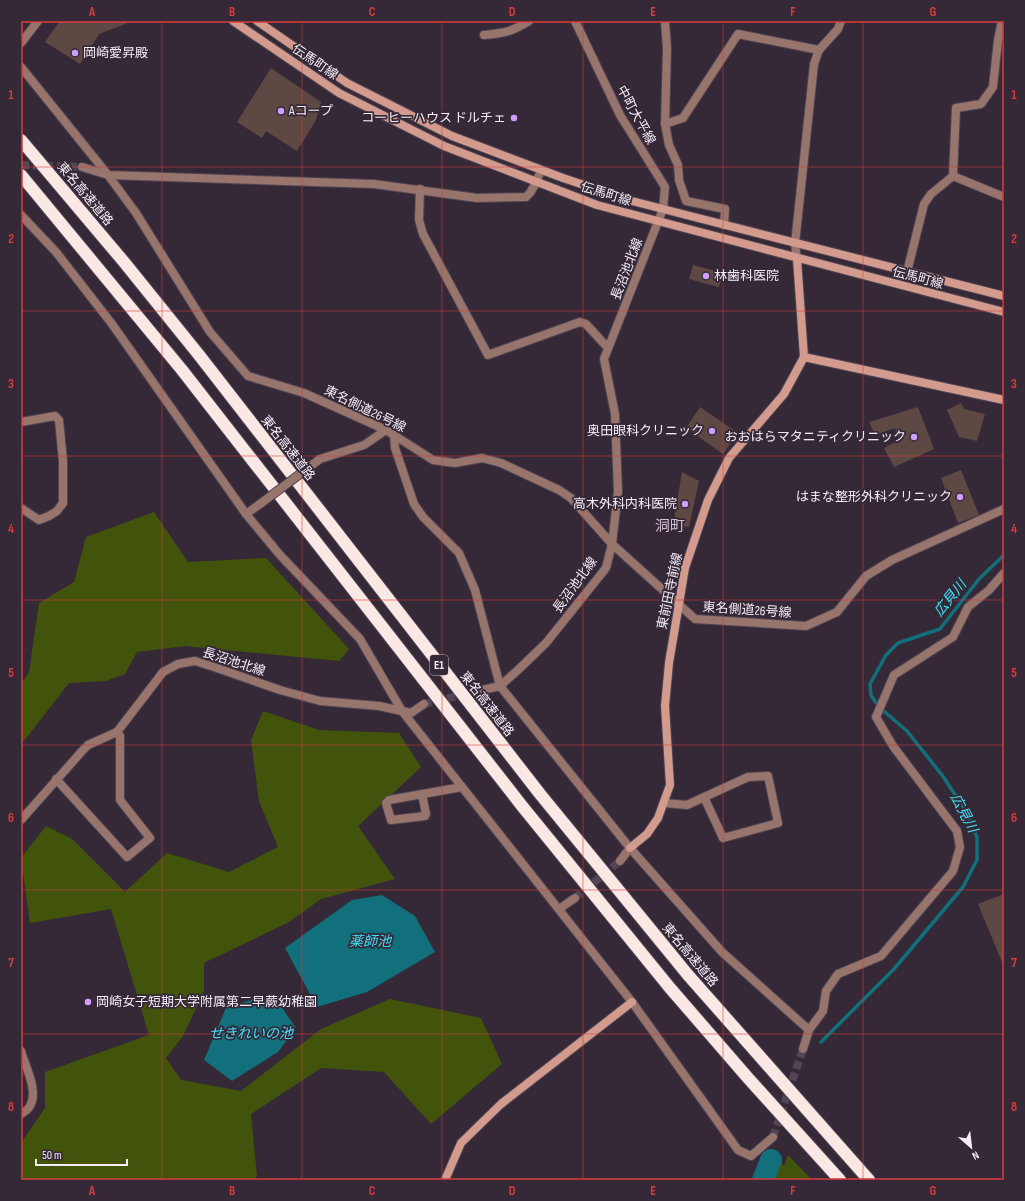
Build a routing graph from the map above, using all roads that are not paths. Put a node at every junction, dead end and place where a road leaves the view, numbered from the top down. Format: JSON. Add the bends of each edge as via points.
{"nodes":[{"id":1,"x":38,"y":21,"type":"edge"},
{"id":2,"x":233,"y":21,"type":"edge"},
{"id":3,"x":257,"y":21,"type":"edge"},
{"id":4,"x":529,"y":21,"type":"edge"},
{"id":5,"x":575,"y":21,"type":"edge"},
{"id":6,"x":665,"y":21,"type":"edge"},
{"id":7,"x":841,"y":21,"type":"edge"},
{"id":8,"x":1002,"y":21,"type":"edge"},
{"id":9,"x":484,"y":35,"type":"dead end"},
{"id":10,"x":1001,"y":41,"type":"edge"},
{"id":11,"x":21,"y":43,"type":"edge"},
{"id":12,"x":819,"y":50,"type":"junction"},
{"id":13,"x":21,"y":67,"type":"edge"},
{"id":14,"x":665,"y":124,"type":"junction"},
{"id":15,"x":22,"y":142,"type":"edge"},
{"id":16,"x":82,"y":167,"type":"tunnel mouth"},
{"id":17,"x":541,"y":170,"type":"junction"},
{"id":18,"x":21,"y":174,"type":"edge"},
{"id":19,"x":108,"y":176,"type":"junction"},
{"id":20,"x":953,"y":176,"type":"junction"},
{"id":21,"x":537,"y":182,"type":"junction"},
{"id":22,"x":420,"y":189,"type":"junction"},
{"id":23,"x":1004,"y":197,"type":"edge"},
{"id":24,"x":663,"y":210,"type":"junction"},
{"id":25,"x":21,"y":215,"type":"edge"},
{"id":26,"x":658,"y":222,"type":"junction"},
{"id":27,"x":724,"y":225,"type":"junction"},
{"id":28,"x":795,"y":244,"type":"junction"},
{"id":29,"x":797,"y":259,"type":"junction"},
{"id":30,"x":907,"y":272,"type":"junction"},
{"id":31,"x":1004,"y":296,"type":"edge"},
{"id":32,"x":1004,"y":312,"type":"edge"},
{"id":33,"x":608,"y":348,"type":"junction"},
{"id":34,"x":804,"y":357,"type":"junction"},
{"id":35,"x":1004,"y":400,"type":"edge"},
{"id":36,"x":21,"y":422,"type":"edge"},
{"id":37,"x":386,"y":430,"type":"junction"},
{"id":38,"x":394,"y":434,"type":"junction"},
{"id":39,"x":21,"y":508,"type":"edge"},
{"id":40,"x":1004,"y":509,"type":"edge"},
{"id":41,"x":246,"y":514,"type":"junction"},
{"id":42,"x":612,"y":544,"type":"junction"},
{"id":43,"x":1004,"y":573,"type":"edge"},
{"id":44,"x":678,"y":605,"type":"junction"},
{"id":45,"x":500,"y":686,"type":"junction"},
{"id":46,"x":478,"y":691,"type":"tunnel mouth"},
{"id":47,"x":424,"y":704,"type":"tunnel mouth"},
{"id":48,"x":402,"y":711,"type":"junction"},
{"id":49,"x":117,"y":732,"type":"junction"},
{"id":50,"x":56,"y":779,"type":"junction"},
{"id":51,"x":462,"y":787,"type":"junction"},
{"id":52,"x":422,"y":794,"type":"junction"},
{"id":53,"x":704,"y":797,"type":"junction"},
{"id":54,"x":664,"y":803,"type":"junction"},
{"id":55,"x":23,"y":818,"type":"edge"},
{"id":56,"x":630,"y":848,"type":"junction"},
{"id":57,"x":620,"y":861,"type":"tunnel mouth"},
{"id":58,"x":575,"y":898,"type":"tunnel mouth"},
{"id":59,"x":559,"y":909,"type":"junction"},
{"id":60,"x":632,"y":1002,"type":"junction"},
{"id":61,"x":808,"y":1030,"type":"junction"},
{"id":62,"x":803,"y":1049,"type":"tunnel mouth"},
{"id":63,"x":21,"y":1051,"type":"edge"},
{"id":64,"x":21,"y":1114,"type":"edge"},
{"id":65,"x":773,"y":1137,"type":"tunnel mouth"},
{"id":66,"x":445,"y":1180,"type":"edge"},
{"id":67,"x":840,"y":1180,"type":"edge"},
{"id":68,"x":869,"y":1180,"type":"edge"}],
"edges":[{"from":1,"to":11,"type":"street"},
{"from":2,"to":21,"type":"street","name":"伝馬町線","via":[[340,93],[444,146]]},
{"from":3,"to":17,"type":"street","name":"伝馬町線","via":[[347,83],[452,136]]},
{"from":4,"to":9,"type":"street","via":[[505,33]]},
{"from":5,"to":24,"type":"street","name":"中町大平線","via":[[620,115],[665,187]]},
{"from":6,"to":14,"type":"street","via":[[668,48]]},
{"from":7,"to":12,"type":"street","via":[[838,29]]},
{"from":8,"to":10,"type":"street"},
{"from":10,"to":20,"type":"street","via":[[993,87],[981,104],[956,108]]},
{"from":12,"to":14,"type":"street","via":[[738,34],[683,118]]},
{"from":12,"to":28,"type":"street","via":[[814,64]]},
{"from":13,"to":19,"type":"street","name":"東名側道26号線"},
{"from":14,"to":27,"type":"street","via":[[686,201],[725,209]]},
{"from":15,"to":68,"type":"highway","name":"東名高速道路","number":"E1","via":[[199,355],[540,794],[688,975]]},
{"from":16,"to":19,"type":"street"},
{"from":17,"to":21,"type":"street"},
{"from":17,"to":24,"type":"street","name":"伝馬町線"},
{"from":18,"to":67,"type":"highway","number":"E1","via":[[182,370],[517,800],[670,988]]},
{"from":19,"to":22,"type":"street","via":[[374,184]]},
{"from":19,"to":37,"type":"street","name":"東名側道26号線","via":[[136,213],[210,332],[248,376],[304,393]]},
{"from":20,"to":23,"type":"street"},
{"from":20,"to":30,"type":"street","via":[[931,194],[924,204]]},
{"from":21,"to":22,"type":"street","via":[[526,197],[477,198]]},
{"from":21,"to":26,"type":"street","name":"伝馬町線","via":[[597,205]]},
{"from":22,"to":33,"type":"street","via":[[419,220],[423,234],[488,355],[580,322],[586,324]]},
{"from":24,"to":26,"type":"street","name":"中町大平線"},
{"from":24,"to":27,"type":"street","name":"伝馬町線"},
{"from":25,"to":41,"type":"street","via":[[56,252],[112,324]]},
{"from":26,"to":29,"type":"street","name":"伝馬町線"},
{"from":26,"to":33,"type":"street","name":"長沼池北線"},
{"from":27,"to":28,"type":"street","name":"伝馬町線"},
{"from":28,"to":29,"type":"street"},
{"from":28,"to":30,"type":"street","name":"伝馬町線"},
{"from":29,"to":32,"type":"street","name":"伝馬町線"},
{"from":29,"to":34,"type":"street"},
{"from":30,"to":31,"type":"street","name":"伝馬町線"},
{"from":33,"to":42,"type":"street","name":"長沼池北線","via":[[604,359],[616,414],[618,492]]},
{"from":34,"to":35,"type":"street"},
{"from":34,"to":44,"type":"street","name":"東前田寺前線","via":[[784,394],[729,458],[708,500],[685,568]]},
{"from":36,"to":39,"type":"street","via":[[56,416],[59,420],[64,461],[63,503],[57,511],[39,520]]},
{"from":37,"to":38,"type":"street","name":"東名側道26号線"},
{"from":37,"to":41,"type":"street","bridge":true,"via":[[364,445],[320,459]]},
{"from":38,"to":42,"type":"street","name":"東名側道26号線","via":[[433,460],[455,463],[482,458],[501,463],[559,490],[571,498]]},
{"from":38,"to":45,"type":"street","via":[[394,448],[414,504],[423,517],[460,553],[476,590]]},
{"from":40,"to":44,"type":"street","name":"東名側道26号線","via":[[892,560],[866,576],[837,612],[806,626],[695,619]]},
{"from":41,"to":48,"type":"street","via":[[280,555],[360,639]]},
{"from":42,"to":44,"type":"street","name":"東名側道26号線"},
{"from":42,"to":45,"type":"street","name":"長沼池北線","via":[[606,568],[546,643]]},
{"from":43,"to":61,"type":"street","via":[[989,590],[968,607],[952,637],[894,675],[876,717],[893,746],[957,831],[960,847],[953,871],[881,956],[838,974],[826,991],[823,1011]]},
{"from":44,"to":54,"type":"street","name":"東前田寺前線","via":[[665,706],[670,786]]},
{"from":45,"to":46,"type":"street"},
{"from":45,"to":56,"type":"street"},
{"from":47,"to":48,"type":"street","via":[[411,712]]},
{"from":48,"to":49,"type":"street","name":"長沼池北線","via":[[379,706],[320,701],[195,661],[178,664],[163,672]]},
{"from":48,"to":51,"type":"street"},
{"from":49,"to":50,"type":"street","name":"長沼池北線","via":[[88,745]]},
{"from":49,"to":50,"type":"street","via":[[120,736],[120,800],[150,838],[127,857]]},
{"from":50,"to":55,"type":"street","name":"長沼池北線"},
{"from":51,"to":52,"type":"street"},
{"from":51,"to":59,"type":"street"},
{"from":52,"to":52,"type":"street","via":[[389,800],[386,803],[391,820],[425,816]]},
{"from":53,"to":53,"type":"street","via":[[723,838],[778,823],[768,776],[748,777]]},
{"from":53,"to":54,"type":"street","via":[[687,805]]},
{"from":54,"to":56,"type":"street","name":"東前田寺前線","via":[[647,834]]},
{"from":56,"to":57,"type":"street"},
{"from":56,"to":61,"type":"street","via":[[722,952]]},
{"from":58,"to":59,"type":"street"},
{"from":59,"to":60,"type":"street"},
{"from":60,"to":65,"type":"street","via":[[738,1150],[751,1156]]},
{"from":60,"to":66,"type":"street","via":[[501,1104],[461,1143]]},
{"from":61,"to":62,"type":"street"},
{"from":63,"to":64,"type":"street","via":[[29,1070],[34,1096],[30,1106]]}]}
